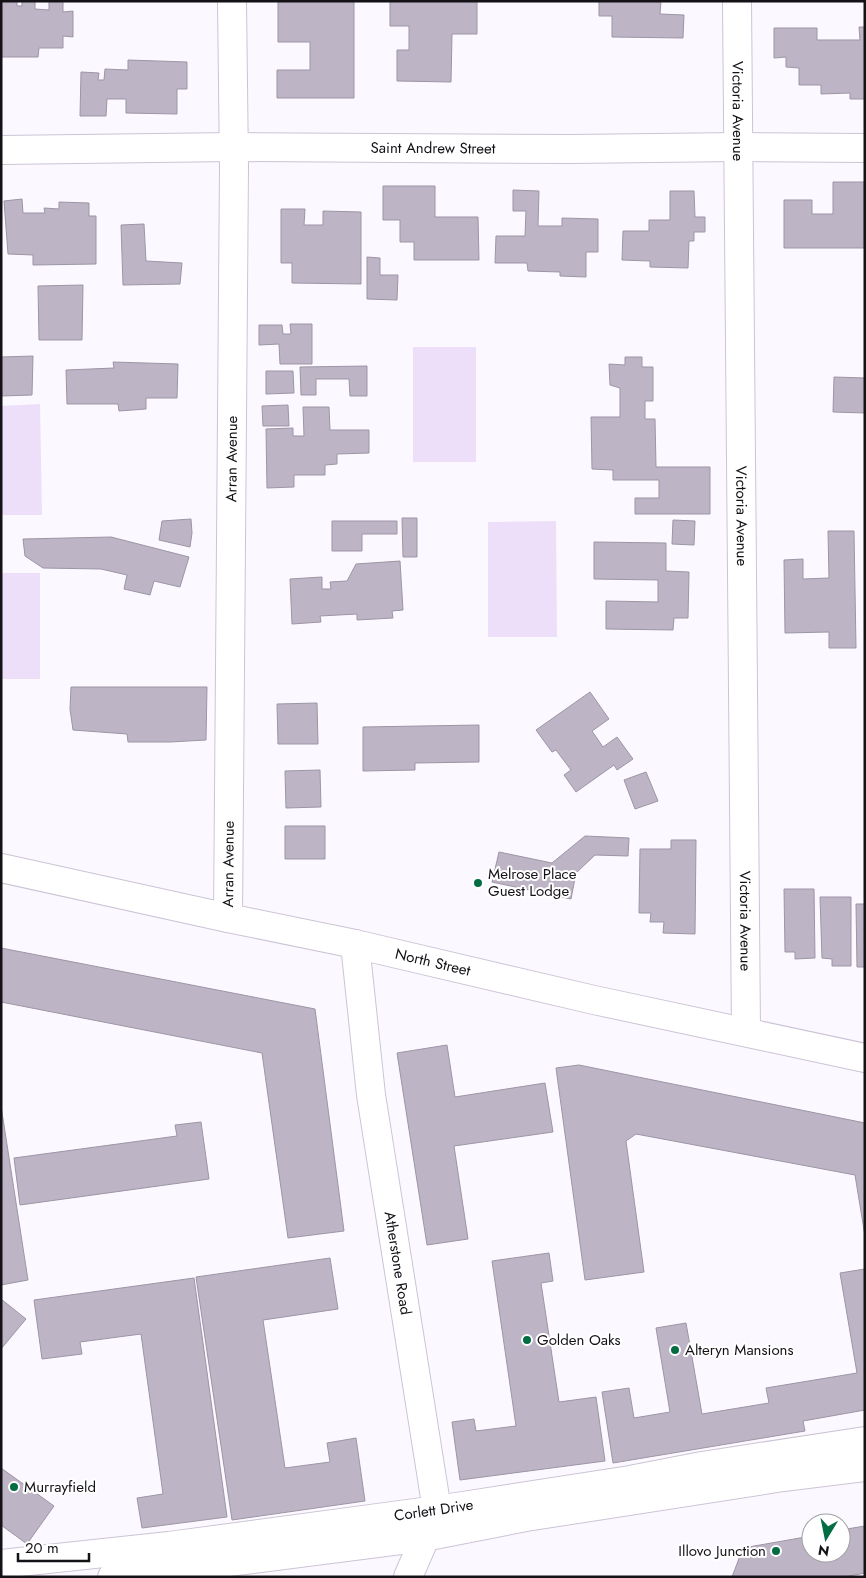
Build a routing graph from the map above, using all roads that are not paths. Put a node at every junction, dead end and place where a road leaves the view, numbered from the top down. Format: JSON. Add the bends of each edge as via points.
{"nodes":[{"id":1,"x":232,"y":1,"type":"edge"},
{"id":2,"x":737,"y":1,"type":"edge"},
{"id":3,"x":233,"y":147,"type":"junction"},
{"id":4,"x":738,"y":147,"type":"junction"},
{"id":5,"x":865,"y":148,"type":"edge"},
{"id":6,"x":1,"y":150,"type":"edge"},
{"id":7,"x":1,"y":868,"type":"edge"},
{"id":8,"x":228,"y":918,"type":"junction"},
{"id":9,"x":355,"y":944,"type":"junction"},
{"id":10,"x":746,"y":1032,"type":"junction"},
{"id":11,"x":865,"y":1058,"type":"edge"},
{"id":12,"x":865,"y":1441,"type":"edge"},
{"id":13,"x":865,"y":1467,"type":"edge"},
{"id":14,"x":437,"y":1510,"type":"junction"},
{"id":15,"x":424,"y":1537,"type":"junction"},
{"id":16,"x":1,"y":1564,"type":"edge"},
{"id":17,"x":112,"y":1577,"type":"edge"},
{"id":18,"x":408,"y":1577,"type":"edge"}],
"edges":[{"from":1,"to":3,"type":"street","name":"Arran Avenue"},
{"from":2,"to":4,"type":"street","name":"Victoria Avenue"},
{"from":3,"to":4,"type":"street","name":"Saint Andrew Street"},
{"from":3,"to":6,"type":"street","name":"Saint Andrew Street"},
{"from":3,"to":8,"type":"street","name":"Arran Avenue"},
{"from":4,"to":5,"type":"street","name":"Saint Andrew Street"},
{"from":4,"to":10,"type":"street","name":"Victoria Avenue"},
{"from":7,"to":8,"type":"street","name":"North Street"},
{"from":8,"to":9,"type":"street","name":"North Street"},
{"from":9,"to":10,"type":"street","name":"North Street"},
{"from":9,"to":14,"type":"street","name":"Atherstone Road","via":[[371,1095]]},
{"from":10,"to":11,"type":"street","name":"North Street"},
{"from":12,"to":14,"type":"street","name":"Corlett Drive"},
{"from":13,"to":15,"type":"street","name":"Corlett Drive","via":[[546,1514]]},
{"from":14,"to":15,"type":"street"},
{"from":14,"to":16,"type":"street","name":"Corlett Drive","via":[[169,1546]]},
{"from":15,"to":17,"type":"street","name":"Corlett Drive"},
{"from":15,"to":18,"type":"street"}]}
